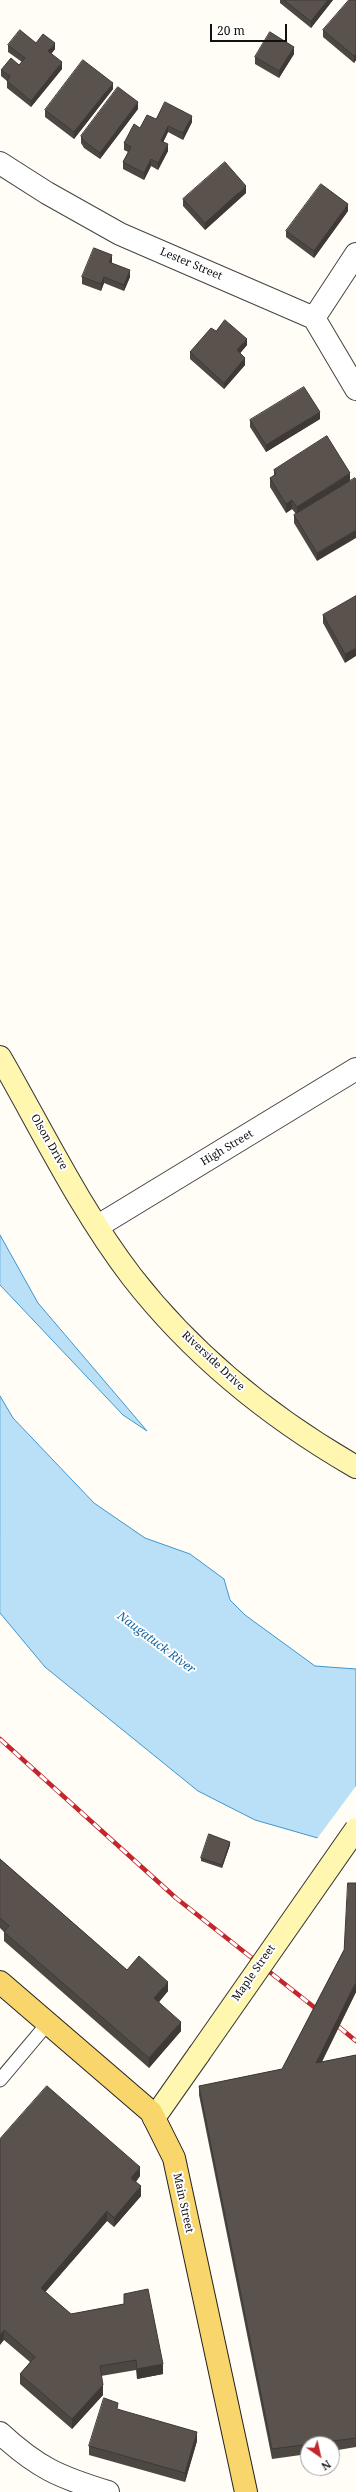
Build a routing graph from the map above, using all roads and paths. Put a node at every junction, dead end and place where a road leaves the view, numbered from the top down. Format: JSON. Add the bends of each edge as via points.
{"nodes":[{"id":1,"x":0,"y":163,"type":"edge"},
{"id":2,"x":356,"y":254,"type":"edge"},
{"id":3,"x":314,"y":318,"type":"junction"},
{"id":4,"x":356,"y":389,"type":"edge"},
{"id":5,"x":0,"y":1057,"type":"edge"},
{"id":6,"x":356,"y":1069,"type":"edge"},
{"id":7,"x":98,"y":1226,"type":"junction"},
{"id":8,"x":356,"y":1467,"type":"edge"},
{"id":9,"x":356,"y":1829,"type":"edge"},
{"id":10,"x":0,"y":1982,"type":"edge"},
{"id":11,"x":48,"y":2023,"type":"junction"},
{"id":12,"x":1,"y":2078,"type":"edge"},
{"id":13,"x":154,"y":2118,"type":"junction"},
{"id":14,"x":0,"y":2433,"type":"edge"},
{"id":15,"x":108,"y":2492,"type":"edge"},
{"id":16,"x":246,"y":2492,"type":"edge"}],
"edges":[{"from":1,"to":3,"type":"street","name":"Lester Street","via":[[46,193],[120,234]]},
{"from":2,"to":3,"type":"street"},
{"from":3,"to":4,"type":"street"},
{"from":5,"to":7,"type":"main road","name":"Olson Drive"},
{"from":6,"to":7,"type":"street","name":"High Street"},
{"from":7,"to":8,"type":"main road","name":"Riverside Drive","via":[[132,1276],[187,1338],[284,1422]]},
{"from":9,"to":13,"type":"main road","name":"Maple Street","bridge":true},
{"from":10,"to":11,"type":"main road","name":"Main Street"},
{"from":11,"to":12,"type":"lane"},
{"from":11,"to":13,"type":"main road","name":"Main Street","via":[[151,2112]]},
{"from":13,"to":16,"type":"main road","name":"Main Street","via":[[174,2158]]},
{"from":14,"to":15,"type":"street","via":[[54,2474]]}]}
